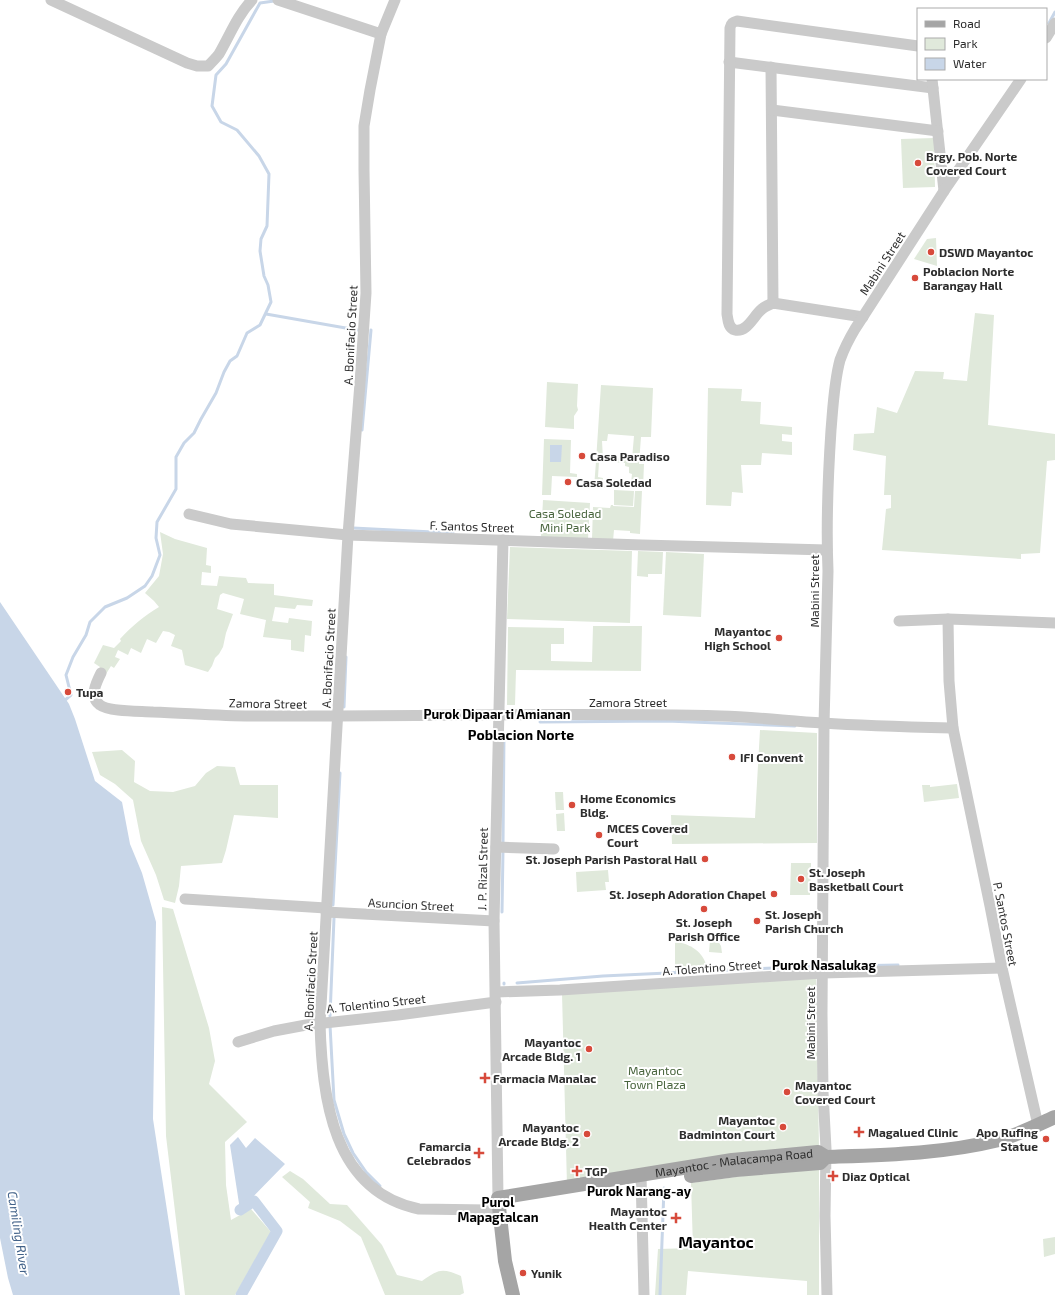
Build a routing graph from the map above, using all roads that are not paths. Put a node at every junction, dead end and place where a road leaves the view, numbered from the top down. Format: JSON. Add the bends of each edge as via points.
{"nodes":[{"id":1,"x":51,"y":0,"type":"edge"},
{"id":2,"x":252,"y":0,"type":"edge"},
{"id":3,"x":278,"y":0,"type":"edge"},
{"id":4,"x":395,"y":0,"type":"edge"},
{"id":5,"x":1055,"y":23,"type":"edge"},
{"id":6,"x":381,"y":34,"type":"junction"},
{"id":7,"x":1047,"y":36,"type":"edge"},
{"id":8,"x":917,"y":46,"type":"edge"},
{"id":9,"x":729,"y":62,"type":"junction"},
{"id":10,"x":771,"y":67,"type":"junction"},
{"id":11,"x":1019,"y":80,"type":"edge"},
{"id":12,"x":933,"y":84,"type":"edge"},
{"id":13,"x":772,"y":110,"type":"junction"},
{"id":14,"x":938,"y":131,"type":"junction"},
{"id":15,"x":944,"y":191,"type":"junction"},
{"id":16,"x":773,"y":303,"type":"junction"},
{"id":17,"x":863,"y":317,"type":"junction"},
{"id":18,"x":189,"y":514,"type":"dead end"},
{"id":19,"x":348,"y":535,"type":"junction"},
{"id":20,"x":503,"y":540,"type":"junction"},
{"id":21,"x":827,"y":550,"type":"junction"},
{"id":22,"x":948,"y":620,"type":"junction"},
{"id":23,"x":899,"y":621,"type":"dead end"},
{"id":24,"x":1055,"y":623,"type":"edge"},
{"id":25,"x":102,"y":673,"type":"dead end"},
{"id":26,"x":498,"y":715,"type":"junction"},
{"id":27,"x":338,"y":717,"type":"junction"},
{"id":28,"x":824,"y":724,"type":"junction"},
{"id":29,"x":953,"y":728,"type":"junction"},
{"id":30,"x":496,"y":847,"type":"junction"},
{"id":31,"x":554,"y":849,"type":"dead end"},
{"id":32,"x":185,"y":899,"type":"dead end"},
{"id":33,"x":326,"y":910,"type":"junction"},
{"id":34,"x":494,"y":921,"type":"junction"},
{"id":35,"x":1002,"y":968,"type":"junction"},
{"id":36,"x":823,"y":972,"type":"junction"},
{"id":37,"x":496,"y":997,"type":"junction"},
{"id":38,"x":320,"y":1023,"type":"junction"},
{"id":39,"x":238,"y":1042,"type":"dead end"},
{"id":40,"x":1055,"y":1117,"type":"edge"},
{"id":41,"x":1038,"y":1125,"type":"junction"},
{"id":42,"x":826,"y":1157,"type":"junction"},
{"id":43,"x":641,"y":1179,"type":"junction"},
{"id":44,"x":495,"y":1206,"type":"junction"},
{"id":45,"x":513,"y":1295,"type":"edge"},
{"id":46,"x":644,"y":1295,"type":"edge"},
{"id":47,"x":827,"y":1295,"type":"edge"}],
"edges":[{"from":1,"to":2,"type":"street","via":[[196,66],[208,66],[218,55],[242,10]]},
{"from":3,"to":6,"type":"street"},
{"from":4,"to":6,"type":"street","name":"A. Bonifacio Street"},
{"from":5,"to":7,"type":"street"},
{"from":6,"to":19,"type":"street","name":"A. Bonifacio Street","via":[[364,126],[366,293]]},
{"from":8,"to":9,"type":"street","via":[[733,22],[730,25]]},
{"from":9,"to":10,"type":"street"},
{"from":9,"to":16,"type":"street","via":[[727,314],[731,329],[742,330],[760,310]]},
{"from":10,"to":12,"type":"street"},
{"from":10,"to":13,"type":"street"},
{"from":11,"to":15,"type":"street","name":"Mabini Street"},
{"from":12,"to":14,"type":"street"},
{"from":13,"to":14,"type":"street"},
{"from":13,"to":16,"type":"street"},
{"from":14,"to":15,"type":"street"},
{"from":15,"to":17,"type":"street","name":"Mabini Street"},
{"from":16,"to":17,"type":"street"},
{"from":17,"to":21,"type":"street","name":"Mabini Street","via":[[848,341],[840,360],[836,380],[830,446]]},
{"from":18,"to":19,"type":"street","name":"F. Santos Street","via":[[231,524]]},
{"from":19,"to":20,"type":"street","name":"F. Santos Street"},
{"from":19,"to":27,"type":"street","name":"A. Bonifacio Street"},
{"from":20,"to":21,"type":"street","name":"F. Santos Street"},
{"from":20,"to":26,"type":"street","name":"J. P. Rizal Street"},
{"from":21,"to":28,"type":"street","name":"Mabini Street"},
{"from":22,"to":23,"type":"street"},
{"from":22,"to":24,"type":"street"},
{"from":22,"to":29,"type":"street","name":"P. Santos Street"},
{"from":25,"to":27,"type":"street","name":"Zamora Street","via":[[94,694],[95,701],[106,708],[241,716]]},
{"from":26,"to":27,"type":"street","name":"Zamora Street"},
{"from":26,"to":28,"type":"street","name":"Zamora Street","via":[[724,716]]},
{"from":26,"to":30,"type":"street","name":"J. P. Rizal Street"},
{"from":27,"to":33,"type":"street","name":"A. Bonifacio Street"},
{"from":28,"to":29,"type":"street","name":"Zamora Street"},
{"from":28,"to":36,"type":"street","name":"Mabini Street"},
{"from":29,"to":35,"type":"street","name":"P. Santos Street"},
{"from":30,"to":31,"type":"street"},
{"from":30,"to":34,"type":"street","name":"J. P. Rizal Street"},
{"from":32,"to":33,"type":"street","name":"Asuncion Street"},
{"from":33,"to":34,"type":"street","name":"Asuncion Street"},
{"from":33,"to":38,"type":"street","name":"A. Bonifacio Street"},
{"from":34,"to":37,"type":"street","name":"J. P. Rizal Street"},
{"from":35,"to":36,"type":"street","name":"A. Tolentino Street"},
{"from":35,"to":41,"type":"street","name":"P. Santos Street"},
{"from":36,"to":37,"type":"street","name":"A. Tolentino Street","via":[[560,990]]},
{"from":36,"to":42,"type":"street","name":"Mabini Street"},
{"from":37,"to":38,"type":"street","name":"A. Tolentino Street","via":[[398,1015]]},
{"from":37,"to":44,"type":"street","name":"J. P. Rizal Street"},
{"from":38,"to":39,"type":"street","name":"A. Tolentino Street","via":[[274,1031]]},
{"from":38,"to":44,"type":"street","name":"A. Bonifacio Street","via":[[321,1058],[327,1102],[339,1140],[361,1176],[379,1193],[409,1207],[430,1210]]},
{"from":40,"to":41,"type":"main road","name":"Mayantoc - Malacampa Road"},
{"from":41,"to":42,"type":"main road","name":"Mayantoc - Malacampa Road","via":[[1000,1139],[967,1147]]},
{"from":42,"to":43,"type":"main road","name":"Mayantoc - Malacampa Road","via":[[820,1163],[738,1165]]},
{"from":42,"to":47,"type":"street","name":"Mabini Street"},
{"from":43,"to":44,"type":"main road","name":"Mayantoc - Malacampa Road","via":[[565,1188]]},
{"from":43,"to":46,"type":"street"},
{"from":44,"to":45,"type":"main road"}]}
